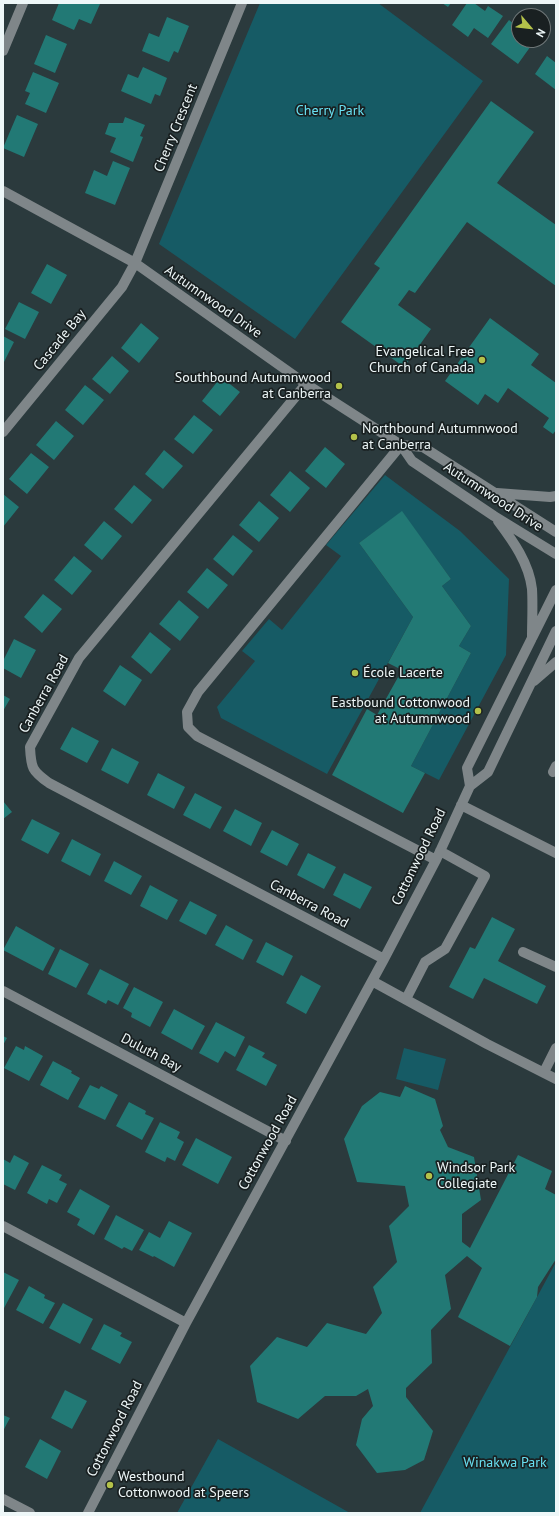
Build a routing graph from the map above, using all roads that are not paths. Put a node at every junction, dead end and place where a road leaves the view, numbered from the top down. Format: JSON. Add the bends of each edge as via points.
{"nodes":[{"id":1,"x":23,"y":3,"type":"edge"},
{"id":2,"x":242,"y":3,"type":"edge"},
{"id":3,"x":3,"y":51,"type":"edge"},
{"id":4,"x":3,"y":191,"type":"edge"},
{"id":5,"x":135,"y":263,"type":"junction"},
{"id":6,"x":306,"y":384,"type":"junction"},
{"id":7,"x":3,"y":432,"type":"edge"},
{"id":8,"x":401,"y":445,"type":"junction"},
{"id":9,"x":495,"y":493,"type":"junction"},
{"id":10,"x":556,"y":496,"type":"edge"},
{"id":11,"x":494,"y":516,"type":"junction"},
{"id":12,"x":556,"y":532,"type":"edge"},
{"id":13,"x":556,"y":554,"type":"edge"},
{"id":14,"x":556,"y":590,"type":"edge"},
{"id":15,"x":556,"y":631,"type":"edge"},
{"id":16,"x":532,"y":640,"type":"junction"},
{"id":17,"x":556,"y":662,"type":"edge"},
{"id":18,"x":530,"y":685,"type":"junction"},
{"id":19,"x":470,"y":786,"type":"junction"},
{"id":20,"x":460,"y":805,"type":"junction"},
{"id":21,"x":556,"y":853,"type":"edge"},
{"id":22,"x":438,"y":856,"type":"junction"},
{"id":23,"x":524,"y":952,"type":"dead end"},
{"id":24,"x":384,"y":960,"type":"junction"},
{"id":25,"x":556,"y":967,"type":"edge"},
{"id":26,"x":372,"y":981,"type":"junction"},
{"id":27,"x":3,"y":991,"type":"edge"},
{"id":28,"x":406,"y":999,"type":"junction"},
{"id":29,"x":556,"y":1048,"type":"edge"},
{"id":30,"x":544,"y":1072,"type":"junction"},
{"id":31,"x":556,"y":1079,"type":"edge"},
{"id":32,"x":286,"y":1141,"type":"junction"},
{"id":33,"x":3,"y":1226,"type":"edge"},
{"id":34,"x":186,"y":1323,"type":"junction"},
{"id":35,"x":3,"y":1499,"type":"edge"},
{"id":36,"x":30,"y":1513,"type":"edge"},
{"id":37,"x":88,"y":1513,"type":"edge"}],
"edges":[{"from":1,"to":3,"type":"street"},
{"from":2,"to":5,"type":"street","name":"Cherry Crescent"},
{"from":4,"to":5,"type":"street","name":"Autumnwood Drive"},
{"from":5,"to":6,"type":"street","name":"Autumnwood Drive"},
{"from":5,"to":7,"type":"street","name":"Cascade Bay","via":[[122,287]]},
{"from":6,"to":8,"type":"street","name":"Autumnwood Drive"},
{"from":6,"to":24,"type":"street","name":"Canberra Road","via":[[79,658],[30,747],[31,764],[36,774],[49,783]]},
{"from":8,"to":9,"type":"street","name":"Autumnwood Drive","via":[[423,447]]},
{"from":8,"to":11,"type":"street","name":"Autumnwood Drive","via":[[412,461]]},
{"from":8,"to":22,"type":"street","via":[[198,692],[186,712],[188,727],[197,736]]},
{"from":9,"to":10,"type":"street"},
{"from":9,"to":12,"type":"street","name":"Autumnwood Drive"},
{"from":11,"to":13,"type":"street","name":"Autumnwood Drive"},
{"from":11,"to":16,"type":"street","via":[[513,542],[527,568],[532,588]]},
{"from":14,"to":16,"type":"street"},
{"from":15,"to":18,"type":"street","name":"Cottonwood Road"},
{"from":16,"to":19,"type":"street","via":[[467,768]]},
{"from":17,"to":18,"type":"street"},
{"from":18,"to":19,"type":"street","name":"Cottonwood Road","via":[[488,772]]},
{"from":19,"to":20,"type":"street","name":"Cottonwood Road"},
{"from":20,"to":21,"type":"street"},
{"from":20,"to":22,"type":"street","name":"Cottonwood Road"},
{"from":22,"to":24,"type":"street","name":"Cottonwood Road"},
{"from":22,"to":28,"type":"street","via":[[485,876],[445,949],[426,962]]},
{"from":23,"to":25,"type":"street"},
{"from":24,"to":26,"type":"street","name":"Cottonwood Road"},
{"from":26,"to":28,"type":"street"},
{"from":26,"to":32,"type":"street","name":"Cottonwood Road"},
{"from":27,"to":32,"type":"street","name":"Duluth Bay"},
{"from":28,"to":30,"type":"street"},
{"from":29,"to":30,"type":"street"},
{"from":30,"to":31,"type":"street"},
{"from":32,"to":34,"type":"street","name":"Cottonwood Road"},
{"from":33,"to":34,"type":"street"},
{"from":34,"to":37,"type":"street","name":"Cottonwood Road"},
{"from":35,"to":36,"type":"street"}]}
